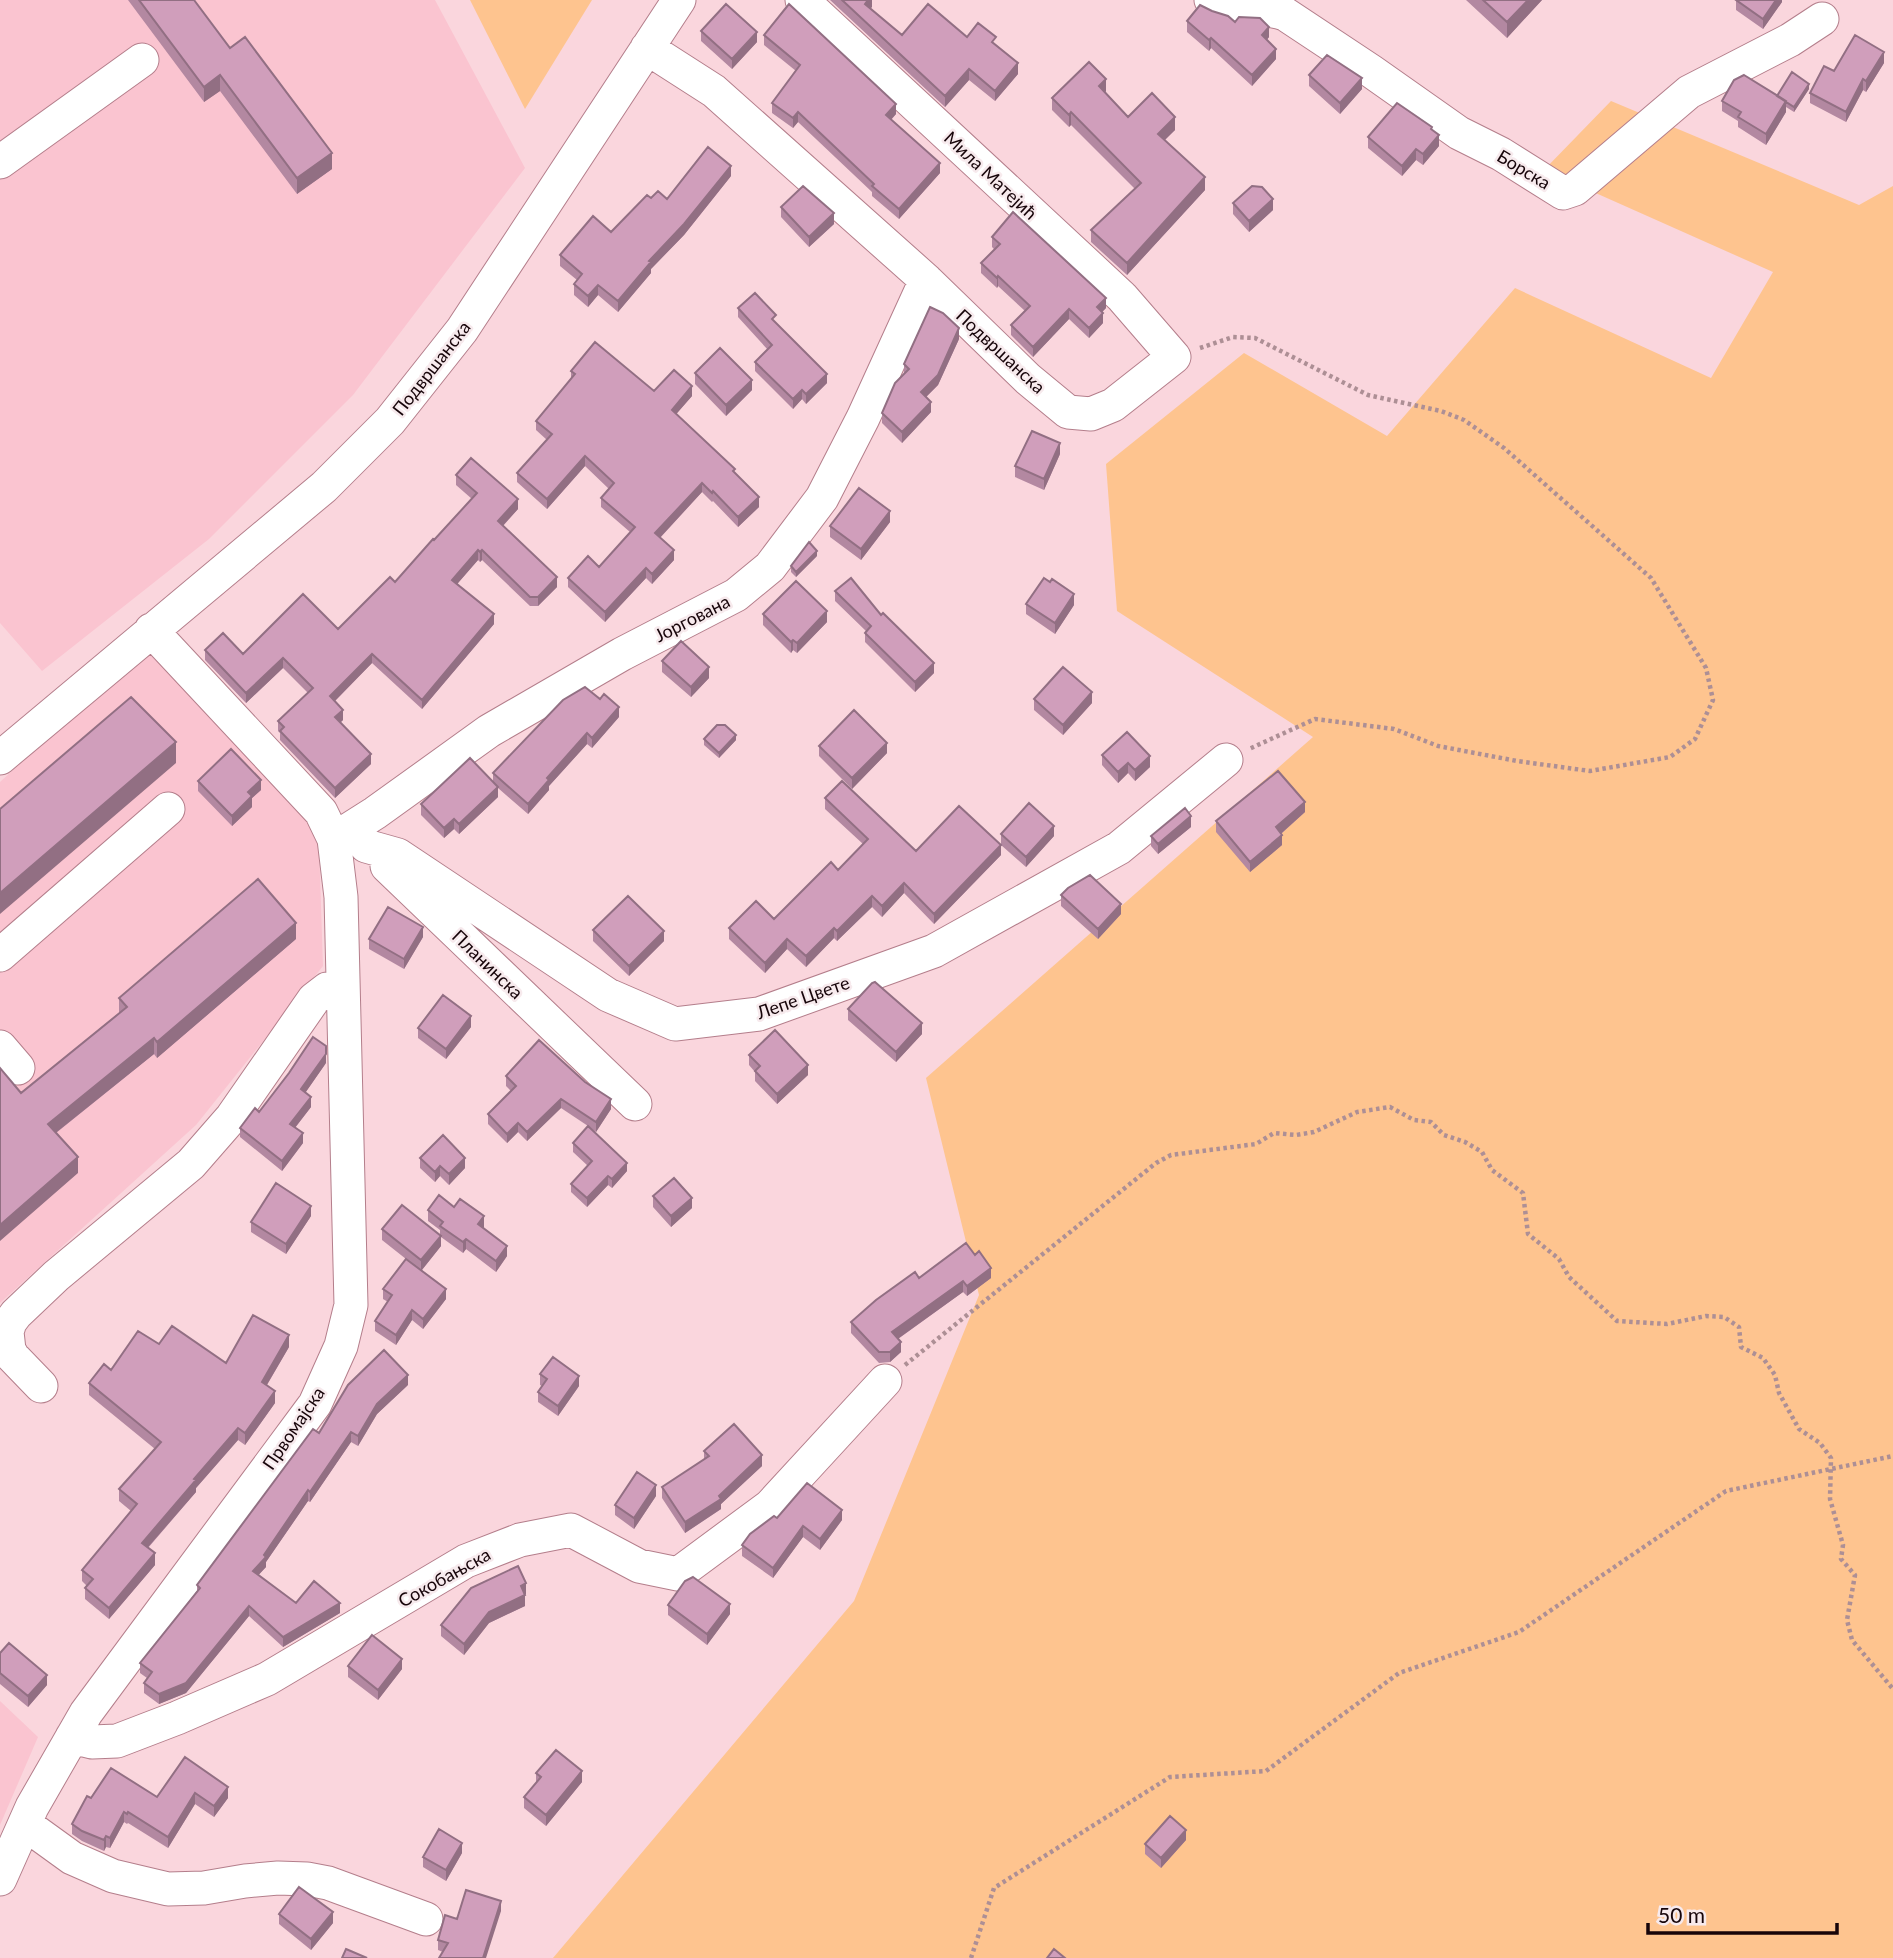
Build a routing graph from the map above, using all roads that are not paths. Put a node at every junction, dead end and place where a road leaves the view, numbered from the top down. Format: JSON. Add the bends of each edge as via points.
{"nodes":[{"id":1,"x":678,"y":0,"type":"edge"},
{"id":2,"x":802,"y":0,"type":"edge"},
{"id":3,"x":1211,"y":0,"type":"edge"},
{"id":4,"x":1822,"y":19,"type":"dead end"},
{"id":5,"x":647,"y":48,"type":"junction"},
{"id":6,"x":142,"y":61,"type":"dead end"},
{"id":7,"x":0,"y":162,"type":"edge"},
{"id":8,"x":926,"y":280,"type":"junction"},
{"id":9,"x":1174,"y":357,"type":"joint"},
{"id":10,"x":151,"y":630,"type":"junction"},
{"id":11,"x":0,"y":758,"type":"edge"},
{"id":12,"x":1226,"y":760,"type":"road end"},
{"id":13,"x":168,"y":809,"type":"dead end"},
{"id":14,"x":334,"y":839,"type":"junction"},
{"id":15,"x":366,"y":846,"type":"junction"},
{"id":16,"x":0,"y":955,"type":"edge"},
{"id":17,"x":343,"y":989,"type":"junction"},
{"id":18,"x":635,"y":1104,"type":"dead end"},
{"id":19,"x":885,"y":1381,"type":"road end"},
{"id":20,"x":41,"y":1386,"type":"dead end"},
{"id":21,"x":72,"y":1737,"type":"junction"},
{"id":22,"x":25,"y":1824,"type":"junction"},
{"id":23,"x":0,"y":1880,"type":"edge"},
{"id":24,"x":426,"y":1919,"type":"dead end"}],
"edges":[{"from":1,"to":5,"type":"street","name":"Подвршанска"},
{"from":2,"to":9,"type":"street","name":"Мила Матејић","via":[[1122,297]]},
{"from":3,"to":4,"type":"street","name":"Борска","via":[[1285,14],[1460,133],[1563,193],[1575,188],[1689,92]]},
{"from":5,"to":8,"type":"street","name":"Подвршанска","via":[[714,91]]},
{"from":5,"to":10,"type":"street","name":"Подвршанска","via":[[463,330],[390,421],[324,487]]},
{"from":6,"to":7,"type":"street"},
{"from":8,"to":9,"type":"street","name":"Подвршанска","via":[[1068,412],[1091,414],[1114,405]]},
{"from":8,"to":14,"type":"street","name":"Јоргована","via":[[822,498],[771,567],[736,595],[621,654],[489,731]]},
{"from":10,"to":11,"type":"street","name":"Подвршанска"},
{"from":10,"to":14,"type":"street","via":[[321,812]]},
{"from":12,"to":15,"type":"street","name":"Лепе Цвете","via":[[1119,848],[934,951],[759,1014],[674,1024],[608,995],[398,855]]},
{"from":13,"to":16,"type":"street"},
{"from":14,"to":15,"type":"street"},
{"from":14,"to":17,"type":"street","name":"Првомајска","via":[[341,897]]},
{"from":15,"to":18,"type":"street","name":"Планинска"},
{"from":17,"to":20,"type":"street","via":[[327,989],[314,999],[232,1117],[191,1164],[16,1314],[7,1332],[9,1350]]},
{"from":17,"to":21,"type":"street","name":"Првомајска","via":[[351,1305],[341,1346],[315,1404]]},
{"from":19,"to":21,"type":"street","name":"Сокобањска","via":[[771,1506],[678,1574],[639,1566],[571,1530],[520,1540],[466,1561],[267,1679],[117,1741]]},
{"from":21,"to":22,"type":"street","name":"Првомајска"},
{"from":22,"to":23,"type":"street","name":"Првомајска"},
{"from":22,"to":24,"type":"street","via":[[72,1858],[113,1875],[168,1889],[307,1879]]}]}
